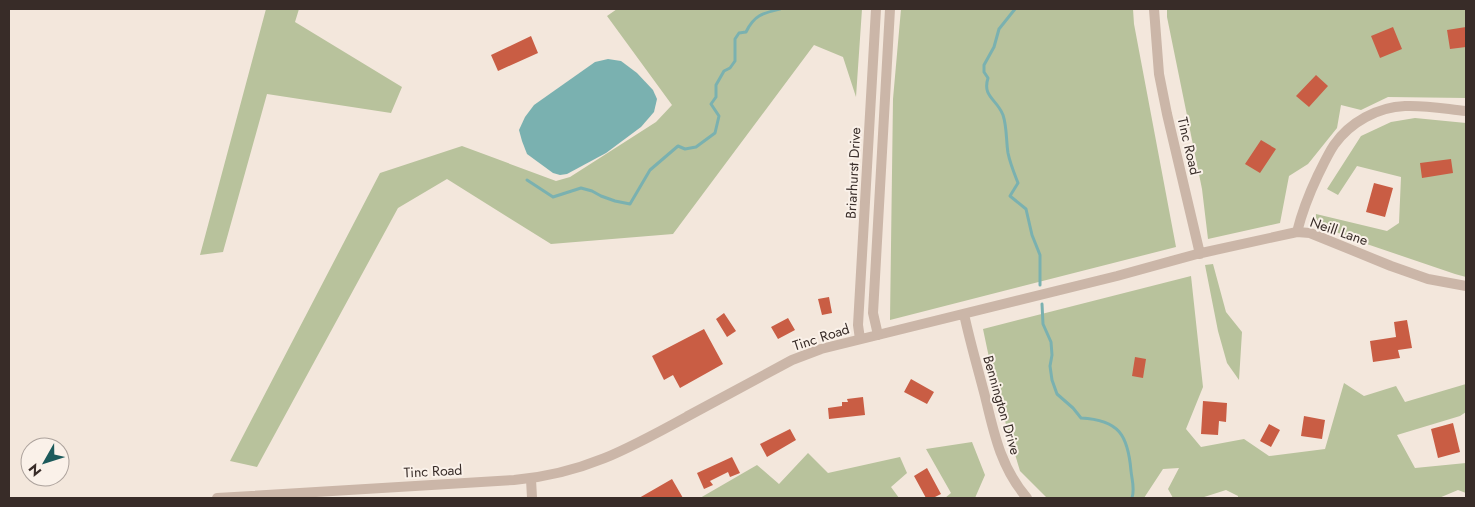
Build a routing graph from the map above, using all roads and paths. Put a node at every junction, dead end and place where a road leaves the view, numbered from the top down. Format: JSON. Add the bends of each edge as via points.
{"nodes":[{"id":1,"x":876,"y":9,"type":"edge"},
{"id":2,"x":890,"y":9,"type":"edge"},
{"id":3,"x":1154,"y":9,"type":"edge"},
{"id":4,"x":1466,"y":111,"type":"edge"},
{"id":5,"x":1297,"y":232,"type":"junction"},
{"id":6,"x":1200,"y":254,"type":"junction"},
{"id":7,"x":1466,"y":286,"type":"edge"},
{"id":8,"x":964,"y":314,"type":"junction"},
{"id":9,"x":878,"y":335,"type":"junction"},
{"id":10,"x":860,"y":339,"type":"junction"},
{"id":11,"x":530,"y":479,"type":"junction"},
{"id":12,"x":217,"y":498,"type":"edge"},
{"id":13,"x":532,"y":498,"type":"edge"},
{"id":14,"x":1028,"y":498,"type":"edge"}],
"edges":[{"from":1,"to":10,"type":"street","name":"Briarhurst Drive","via":[[858,325]]},
{"from":2,"to":9,"type":"street","name":"Briarhurst Drive","via":[[873,313]]},
{"from":3,"to":6,"type":"street","name":"Tinc Road","via":[[1159,74]]},
{"from":4,"to":5,"type":"street","via":[[1405,106],[1375,113],[1355,124],[1342,134],[1328,156],[1303,207]]},
{"from":5,"to":6,"type":"street","name":"Neill Lane"},
{"from":5,"to":7,"type":"street","name":"Neill Lane","via":[[1310,233],[1428,279]]},
{"from":6,"to":8,"type":"street","name":"Tinc Road"},
{"from":8,"to":9,"type":"street","name":"Tinc Road"},
{"from":8,"to":14,"type":"street","name":"Bennington Drive","via":[[995,438],[1003,461]]},
{"from":9,"to":10,"type":"street","name":"Tinc Road"},
{"from":10,"to":11,"type":"street","name":"Tinc Road","via":[[792,360],[608,458],[575,470]]},
{"from":11,"to":12,"type":"street","name":"Tinc Road"},
{"from":11,"to":13,"type":"street"}]}
